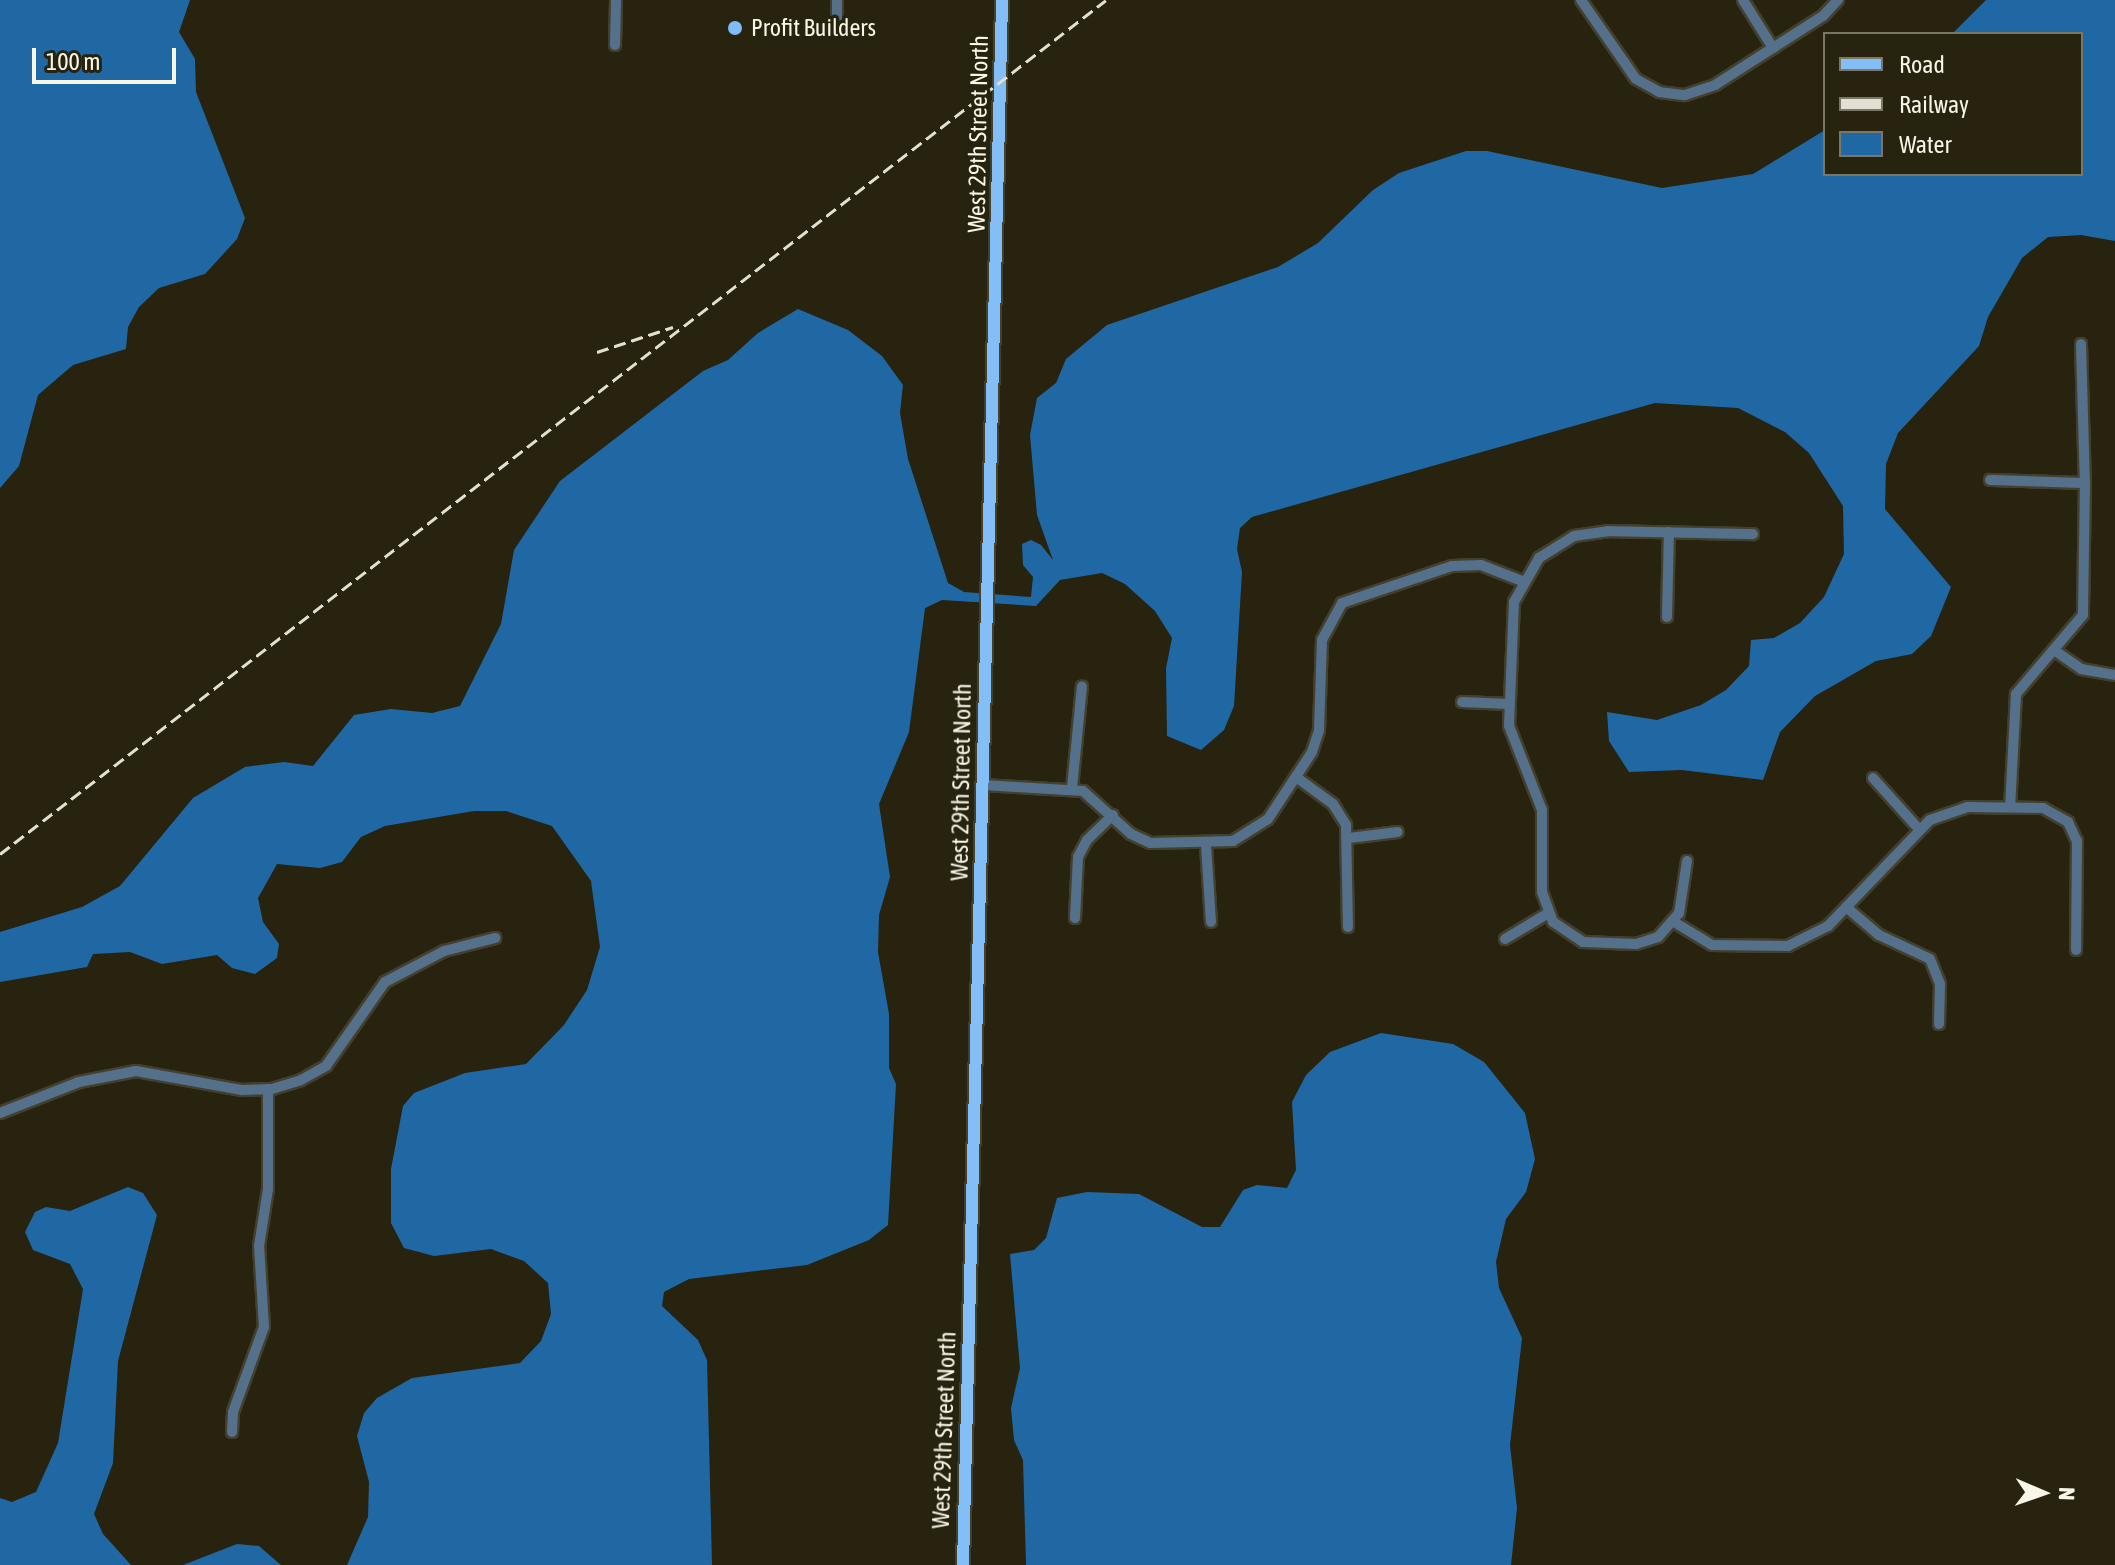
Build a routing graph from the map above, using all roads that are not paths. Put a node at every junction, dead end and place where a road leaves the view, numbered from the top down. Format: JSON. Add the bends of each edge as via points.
{"nodes":[{"id":1,"x":616,"y":0,"type":"edge"},
{"id":2,"x":837,"y":0,"type":"edge"},
{"id":3,"x":1002,"y":0,"type":"edge"},
{"id":4,"x":1581,"y":0,"type":"edge"},
{"id":5,"x":1743,"y":0,"type":"edge"},
{"id":6,"x":1838,"y":0,"type":"edge"},
{"id":7,"x":837,"y":21,"type":"dead end"},
{"id":8,"x":615,"y":45,"type":"dead end"},
{"id":9,"x":1773,"y":48,"type":"junction"},
{"id":10,"x":2081,"y":344,"type":"dead end"},
{"id":11,"x":1990,"y":480,"type":"dead end"},
{"id":12,"x":2085,"y":483,"type":"junction"},
{"id":13,"x":1669,"y":532,"type":"junction"},
{"id":14,"x":1753,"y":534,"type":"dead end"},
{"id":15,"x":1522,"y":581,"type":"junction"},
{"id":16,"x":1667,"y":617,"type":"dead end"},
{"id":17,"x":2054,"y":650,"type":"junction"},
{"id":18,"x":2115,"y":675,"type":"edge"},
{"id":19,"x":1082,"y":686,"type":"dead end"},
{"id":20,"x":1462,"y":702,"type":"dead end"},
{"id":21,"x":1509,"y":704,"type":"junction"},
{"id":22,"x":1296,"y":777,"type":"junction"},
{"id":23,"x":1873,"y":778,"type":"dead end"},
{"id":24,"x":983,"y":785,"type":"junction"},
{"id":25,"x":1072,"y":788,"type":"junction"},
{"id":26,"x":2010,"y":807,"type":"junction"},
{"id":27,"x":1113,"y":815,"type":"junction"},
{"id":28,"x":1918,"y":828,"type":"junction"},
{"id":29,"x":1398,"y":832,"type":"dead end"},
{"id":30,"x":1349,"y":838,"type":"junction"},
{"id":31,"x":1206,"y":845,"type":"junction"},
{"id":32,"x":1687,"y":861,"type":"dead end"},
{"id":33,"x":1846,"y":907,"type":"junction"},
{"id":34,"x":1547,"y":914,"type":"junction"},
{"id":35,"x":1075,"y":918,"type":"dead end"},
{"id":36,"x":1211,"y":922,"type":"dead end"},
{"id":37,"x":1674,"y":922,"type":"junction"},
{"id":38,"x":1348,"y":927,"type":"dead end"},
{"id":39,"x":495,"y":938,"type":"dead end"},
{"id":40,"x":1505,"y":939,"type":"dead end"},
{"id":41,"x":2076,"y":950,"type":"dead end"},
{"id":42,"x":1939,"y":1024,"type":"dead end"},
{"id":43,"x":268,"y":1089,"type":"junction"},
{"id":44,"x":0,"y":1113,"type":"edge"},
{"id":45,"x":232,"y":1432,"type":"dead end"},
{"id":46,"x":963,"y":1565,"type":"edge"}],
"edges":[{"from":1,"to":8,"type":"street"},
{"from":2,"to":7,"type":"street"},
{"from":3,"to":24,"type":"main road","name":"West 29th Street North"},
{"from":4,"to":9,"type":"street","via":[[1628,70],[1659,92],[1685,95],[1707,90]]},
{"from":5,"to":9,"type":"street"},
{"from":6,"to":9,"type":"street"},
{"from":10,"to":12,"type":"street"},
{"from":11,"to":12,"type":"street"},
{"from":12,"to":17,"type":"street","via":[[2085,605],[2079,624]]},
{"from":13,"to":14,"type":"street"},
{"from":13,"to":15,"type":"street","via":[[1574,536],[1539,558]]},
{"from":13,"to":16,"type":"street"},
{"from":15,"to":21,"type":"street","via":[[1511,617]]},
{"from":15,"to":22,"type":"street","via":[[1481,565],[1452,566],[1342,603],[1324,630],[1319,730]]},
{"from":17,"to":18,"type":"street","via":[[2081,669]]},
{"from":17,"to":26,"type":"street","via":[[2016,694]]},
{"from":19,"to":25,"type":"street"},
{"from":20,"to":21,"type":"street"},
{"from":21,"to":34,"type":"street","via":[[1510,738],[1542,810]]},
{"from":22,"to":30,"type":"street","via":[[1333,804]]},
{"from":22,"to":31,"type":"street","via":[[1259,828],[1233,841]]},
{"from":23,"to":28,"type":"street"},
{"from":24,"to":25,"type":"street"},
{"from":24,"to":46,"type":"main road","name":"West 29th Street North"},
{"from":25,"to":27,"type":"street","via":[[1093,796]]},
{"from":26,"to":28,"type":"street","via":[[1954,810]]},
{"from":26,"to":41,"type":"street","via":[[2053,811],[2074,832]]},
{"from":27,"to":31,"type":"street","via":[[1141,840]]},
{"from":27,"to":35,"type":"street","via":[[1078,857]]},
{"from":28,"to":33,"type":"street"},
{"from":29,"to":30,"type":"street"},
{"from":30,"to":38,"type":"street"},
{"from":31,"to":36,"type":"street"},
{"from":32,"to":37,"type":"street","via":[[1683,903]]},
{"from":33,"to":37,"type":"street","via":[[1816,935],[1771,949],[1712,945]]},
{"from":33,"to":42,"type":"street","via":[[1879,935],[1927,956],[1940,984]]},
{"from":34,"to":37,"type":"street","via":[[1571,938],[1593,943],[1647,942]]},
{"from":34,"to":40,"type":"street"},
{"from":39,"to":43,"type":"street","via":[[444,951],[385,982],[326,1066]]},
{"from":43,"to":44,"type":"street","via":[[136,1071],[79,1082]]},
{"from":43,"to":45,"type":"street","via":[[268,1189],[259,1246],[264,1327],[233,1412]]}]}
